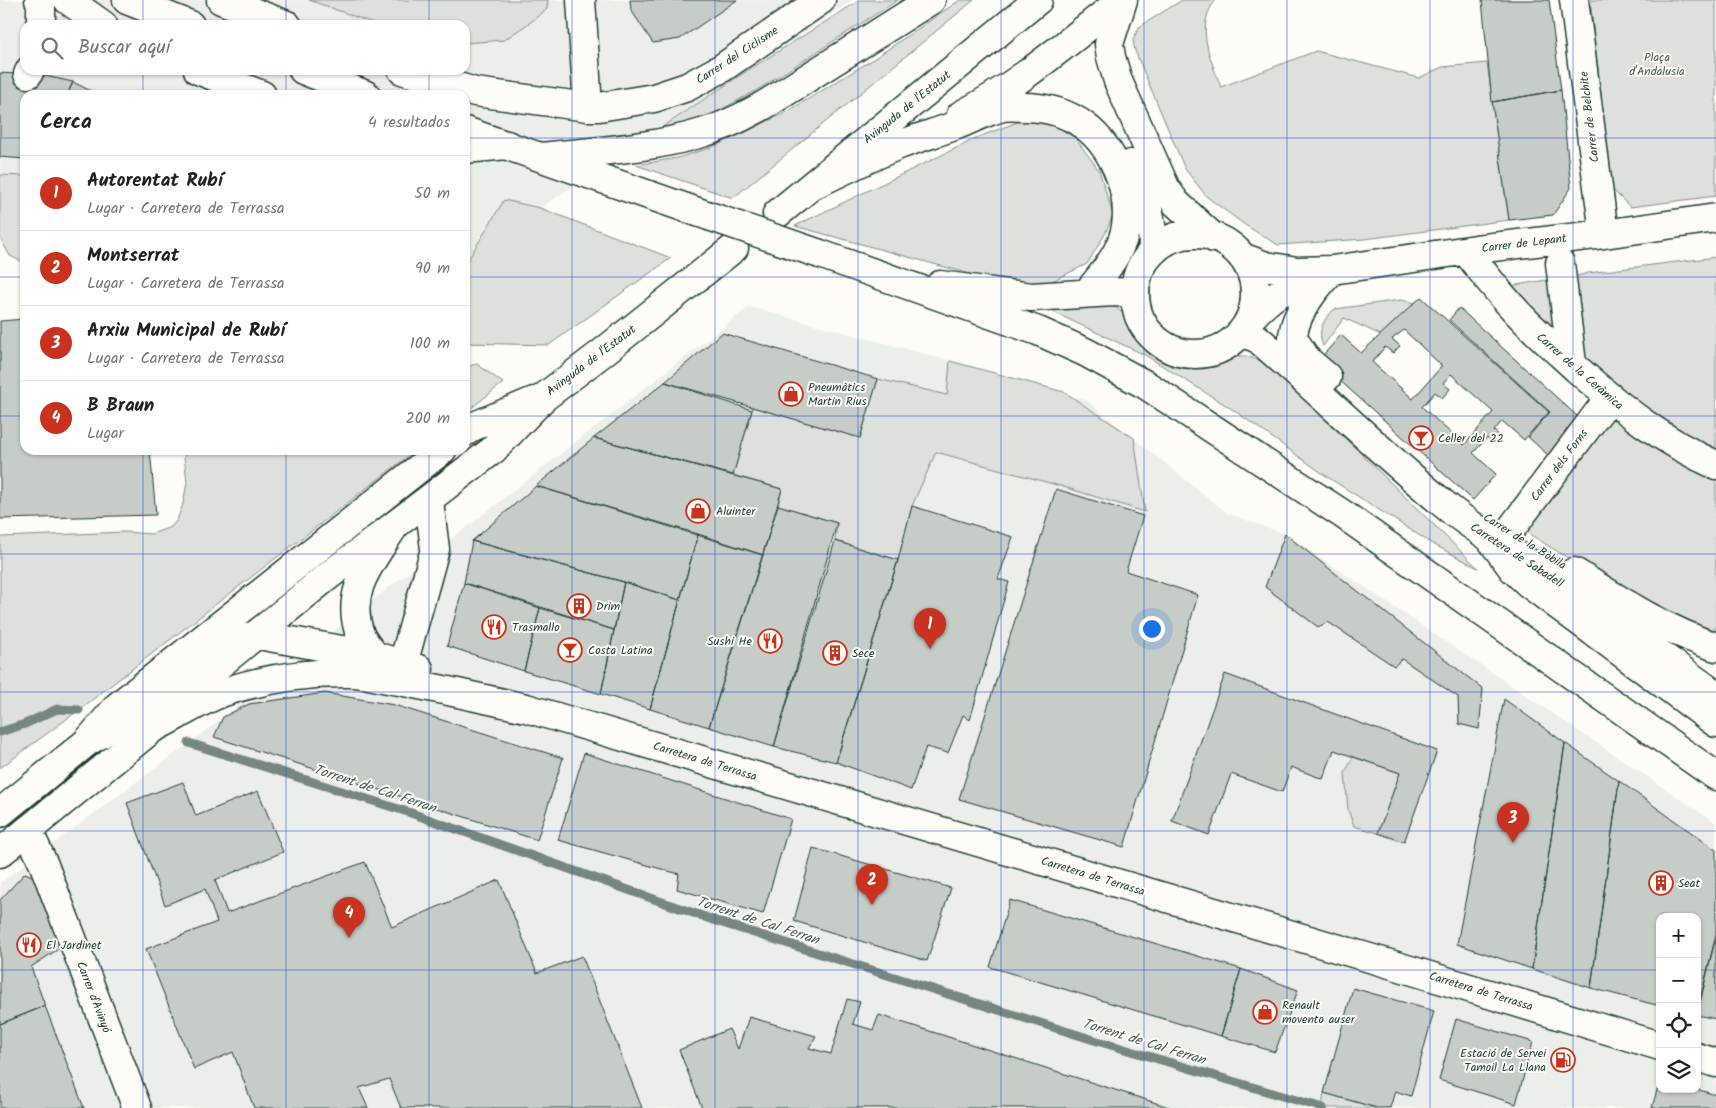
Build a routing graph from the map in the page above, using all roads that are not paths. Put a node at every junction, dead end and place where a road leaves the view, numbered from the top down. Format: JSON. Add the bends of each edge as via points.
{"nodes":[{"id":1,"x":40,"y":0,"type":"edge"},
{"id":2,"x":68,"y":0,"type":"edge"},
{"id":3,"x":127,"y":0,"type":"edge"},
{"id":4,"x":221,"y":0,"type":"edge"},
{"id":5,"x":581,"y":0,"type":"edge"},
{"id":6,"x":821,"y":0,"type":"edge"},
{"id":7,"x":931,"y":0,"type":"edge"},
{"id":8,"x":1038,"y":0,"type":"edge"},
{"id":9,"x":1123,"y":0,"type":"edge"},
{"id":10,"x":1574,"y":0,"type":"edge"},
{"id":11,"x":41,"y":20,"type":"edge"},
{"id":12,"x":96,"y":20,"type":"edge"},
{"id":13,"x":177,"y":20,"type":"edge"},
{"id":14,"x":274,"y":20,"type":"edge"},
{"id":15,"x":211,"y":75,"type":"edge"},
{"id":16,"x":316,"y":75,"type":"edge"},
{"id":17,"x":419,"y":75,"type":"edge"},
{"id":18,"x":249,"y":90,"type":"edge"},
{"id":19,"x":353,"y":90,"type":"edge"},
{"id":20,"x":469,"y":90,"type":"edge"},
{"id":21,"x":470,"y":90,"type":"edge"},
{"id":22,"x":588,"y":107,"type":"junction"},
{"id":23,"x":1004,"y":107,"type":"junction"},
{"id":24,"x":470,"y":133,"type":"edge"},
{"id":25,"x":507,"y":145,"type":"junction"},
{"id":26,"x":899,"y":145,"type":"junction"},
{"id":27,"x":470,"y":149,"type":"edge"},
{"id":28,"x":540,"y":157,"type":"junction"},
{"id":29,"x":813,"y":185,"type":"junction"},
{"id":30,"x":777,"y":214,"type":"dead end"},
{"id":31,"x":1716,"y":218,"type":"edge"},
{"id":32,"x":1604,"y":234,"type":"junction"},
{"id":33,"x":1214,"y":238,"type":"junction"},
{"id":34,"x":734,"y":248,"type":"dead end"},
{"id":35,"x":1153,"y":251,"type":"junction"},
{"id":36,"x":1466,"y":251,"type":"junction"},
{"id":37,"x":1242,"y":257,"type":"junction"},
{"id":38,"x":1560,"y":263,"type":"dead end"},
{"id":39,"x":1332,"y":270,"type":"junction"},
{"id":40,"x":899,"y":281,"type":"junction"},
{"id":41,"x":1087,"y":293,"type":"junction"},
{"id":42,"x":1135,"y":293,"type":"junction"},
{"id":43,"x":1246,"y":326,"type":"junction"},
{"id":44,"x":1294,"y":340,"type":"junction"},
{"id":45,"x":1572,"y":364,"type":"junction"},
{"id":46,"x":1610,"y":397,"type":"junction"},
{"id":47,"x":543,"y":398,"type":"junction"},
{"id":48,"x":1329,"y":402,"type":"junction"},
{"id":49,"x":470,"y":428,"type":"edge"},
{"id":50,"x":436,"y":455,"type":"edge"},
{"id":51,"x":1716,"y":466,"type":"edge"},
{"id":52,"x":428,"y":500,"type":"junction"},
{"id":53,"x":394,"y":528,"type":"junction"},
{"id":54,"x":1500,"y":537,"type":"junction"},
{"id":55,"x":258,"y":635,"type":"junction"},
{"id":56,"x":1716,"y":647,"type":"edge"},
{"id":57,"x":375,"y":656,"type":"junction"},
{"id":58,"x":403,"y":664,"type":"junction"},
{"id":59,"x":1716,"y":694,"type":"edge"},
{"id":60,"x":526,"y":708,"type":"junction"},
{"id":61,"x":1716,"y":723,"type":"edge"},
{"id":62,"x":152,"y":728,"type":"junction"},
{"id":63,"x":87,"y":742,"type":"junction"},
{"id":64,"x":1716,"y":776,"type":"edge"},
{"id":65,"x":0,"y":813,"type":"edge"},
{"id":66,"x":28,"y":830,"type":"junction"},
{"id":67,"x":0,"y":852,"type":"edge"},
{"id":68,"x":1656,"y":1045,"type":"edge"},
{"id":69,"x":1701,"y":1059,"type":"edge"},
{"id":70,"x":1716,"y":1063,"type":"edge"},
{"id":71,"x":137,"y":1108,"type":"edge"}],
"edges":[{"from":1,"to":11,"type":"street"},
{"from":2,"to":12,"type":"street"},
{"from":3,"to":13,"type":"street"},
{"from":4,"to":14,"type":"street"},
{"from":5,"to":22,"type":"street"},
{"from":6,"to":22,"type":"street","name":"Carrer del Ciclisme","via":[[722,68],[687,87],[654,98]]},
{"from":7,"to":28,"type":"street","via":[[742,117],[702,133],[661,143]]},
{"from":8,"to":29,"type":"street","name":"Avinguda de l'Estatut"},
{"from":9,"to":26,"type":"street","name":"Avinguda de l'Estatut","via":[[985,101]]},
{"from":9,"to":33,"type":"street","via":[[1109,44],[1118,82],[1166,189],[1176,204]]},
{"from":10,"to":32,"type":"street","name":"Carrer de Belchite"},
{"from":15,"to":18,"type":"street"},
{"from":16,"to":19,"type":"street"},
{"from":17,"to":20,"type":"street","name":"Carrer del Ciclisme"},
{"from":21,"to":22,"type":"street","name":"Carrer del Ciclisme"},
{"from":23,"to":26,"type":"street"},
{"from":23,"to":35,"type":"street","via":[[1043,101],[1062,102],[1088,114],[1103,126],[1131,164],[1143,189],[1152,224]]},
{"from":23,"to":41,"type":"street","via":[[1044,108],[1070,116],[1092,132],[1109,152],[1126,199],[1127,225],[1108,268]]},
{"from":24,"to":25,"type":"street"},
{"from":25,"to":27,"type":"street"},
{"from":25,"to":28,"type":"street"},
{"from":26,"to":29,"type":"street"},
{"from":28,"to":40,"type":"street","bridge":true},
{"from":29,"to":30,"type":"street","name":"Avinguda de l'Estatut"},
{"from":31,"to":32,"type":"street","name":"Carrer de Lepant"},
{"from":32,"to":36,"type":"street","name":"Carrer de Lepant"},
{"from":33,"to":35,"type":"street","via":[[1190,234],[1176,237]]},
{"from":33,"to":37,"type":"street","via":[[1231,246]]},
{"from":34,"to":47,"type":"street","name":"Avinguda de l'Estatut"},
{"from":35,"to":42,"type":"street","via":[[1140,271]]},
{"from":36,"to":39,"type":"street","name":"Carrer de Lepant"},
{"from":36,"to":45,"type":"street","name":"Carrer de la Ceràmica","via":[[1503,296]]},
{"from":37,"to":39,"type":"street","name":"Carrer de Lepant","via":[[1266,266],[1297,271]]},
{"from":37,"to":43,"type":"street","via":[[1250,269],[1255,294]]},
{"from":38,"to":45,"type":"street"},
{"from":39,"to":43,"type":"street","name":"Carrer de Lepant","via":[[1278,292],[1261,305]]},
{"from":39,"to":44,"type":"street","name":"Carretera de Sabadell","via":[[1307,299],[1295,327]]},
{"from":40,"to":41,"type":"street","via":[[1031,297]]},
{"from":40,"to":64,"type":"street","via":[[1038,331],[1085,352],[1146,386],[1344,515]]},
{"from":41,"to":42,"type":"street"},
{"from":42,"to":43,"type":"street","via":[[1137,309],[1148,332],[1159,343],[1183,353],[1210,353],[1222,348]]},
{"from":43,"to":48,"type":"street","name":"Carretera de Sabadell"},
{"from":44,"to":48,"type":"street","name":"Carretera de Sabadell","via":[[1294,353],[1300,367]]},
{"from":44,"to":54,"type":"street","name":"Carrer de la Bòbila","via":[[1307,360],[1472,507]]},
{"from":45,"to":46,"type":"street","name":"Carrer de la Ceràmica"},
{"from":46,"to":51,"type":"street","name":"Carrer de la Ceràmica","via":[[1662,437]]},
{"from":46,"to":54,"type":"street","name":"Carrer dels Forns"},
{"from":47,"to":49,"type":"street"},
{"from":47,"to":52,"type":"street","via":[[494,450]]},
{"from":48,"to":54,"type":"street","name":"Carretera de Sabadell","via":[[1452,510]]},
{"from":50,"to":63,"type":"street","via":[[118,706]]},
{"from":52,"to":53,"type":"street"},
{"from":52,"to":58,"type":"street","via":[[435,549]]},
{"from":53,"to":55,"type":"street","via":[[323,580]]},
{"from":53,"to":57,"type":"street","via":[[367,568],[358,587],[354,608],[360,635]]},
{"from":54,"to":56,"type":"street","name":"Carrer de la Bòbila","via":[[1652,618]]},
{"from":54,"to":59,"type":"street","name":"Carretera de Sabadell","via":[[1525,560]]},
{"from":54,"to":61,"type":"street","via":[[1513,569],[1528,583]]},
{"from":55,"to":57,"type":"street"},
{"from":55,"to":62,"type":"street","via":[[170,705]]},
{"from":55,"to":63,"type":"street","via":[[221,646],[125,721]]},
{"from":57,"to":58,"type":"street"},
{"from":58,"to":60,"type":"street","via":[[445,676]]},
{"from":60,"to":62,"type":"street","via":[[356,673],[304,675],[227,691]]},
{"from":60,"to":68,"type":"street","name":"Carretera de Terrassa"},
{"from":62,"to":66,"type":"street"},
{"from":63,"to":65,"type":"street"},
{"from":66,"to":67,"type":"street"},
{"from":66,"to":71,"type":"street","name":"Carrer d'Avinyó"},
{"from":69,"to":70,"type":"street"}]}
